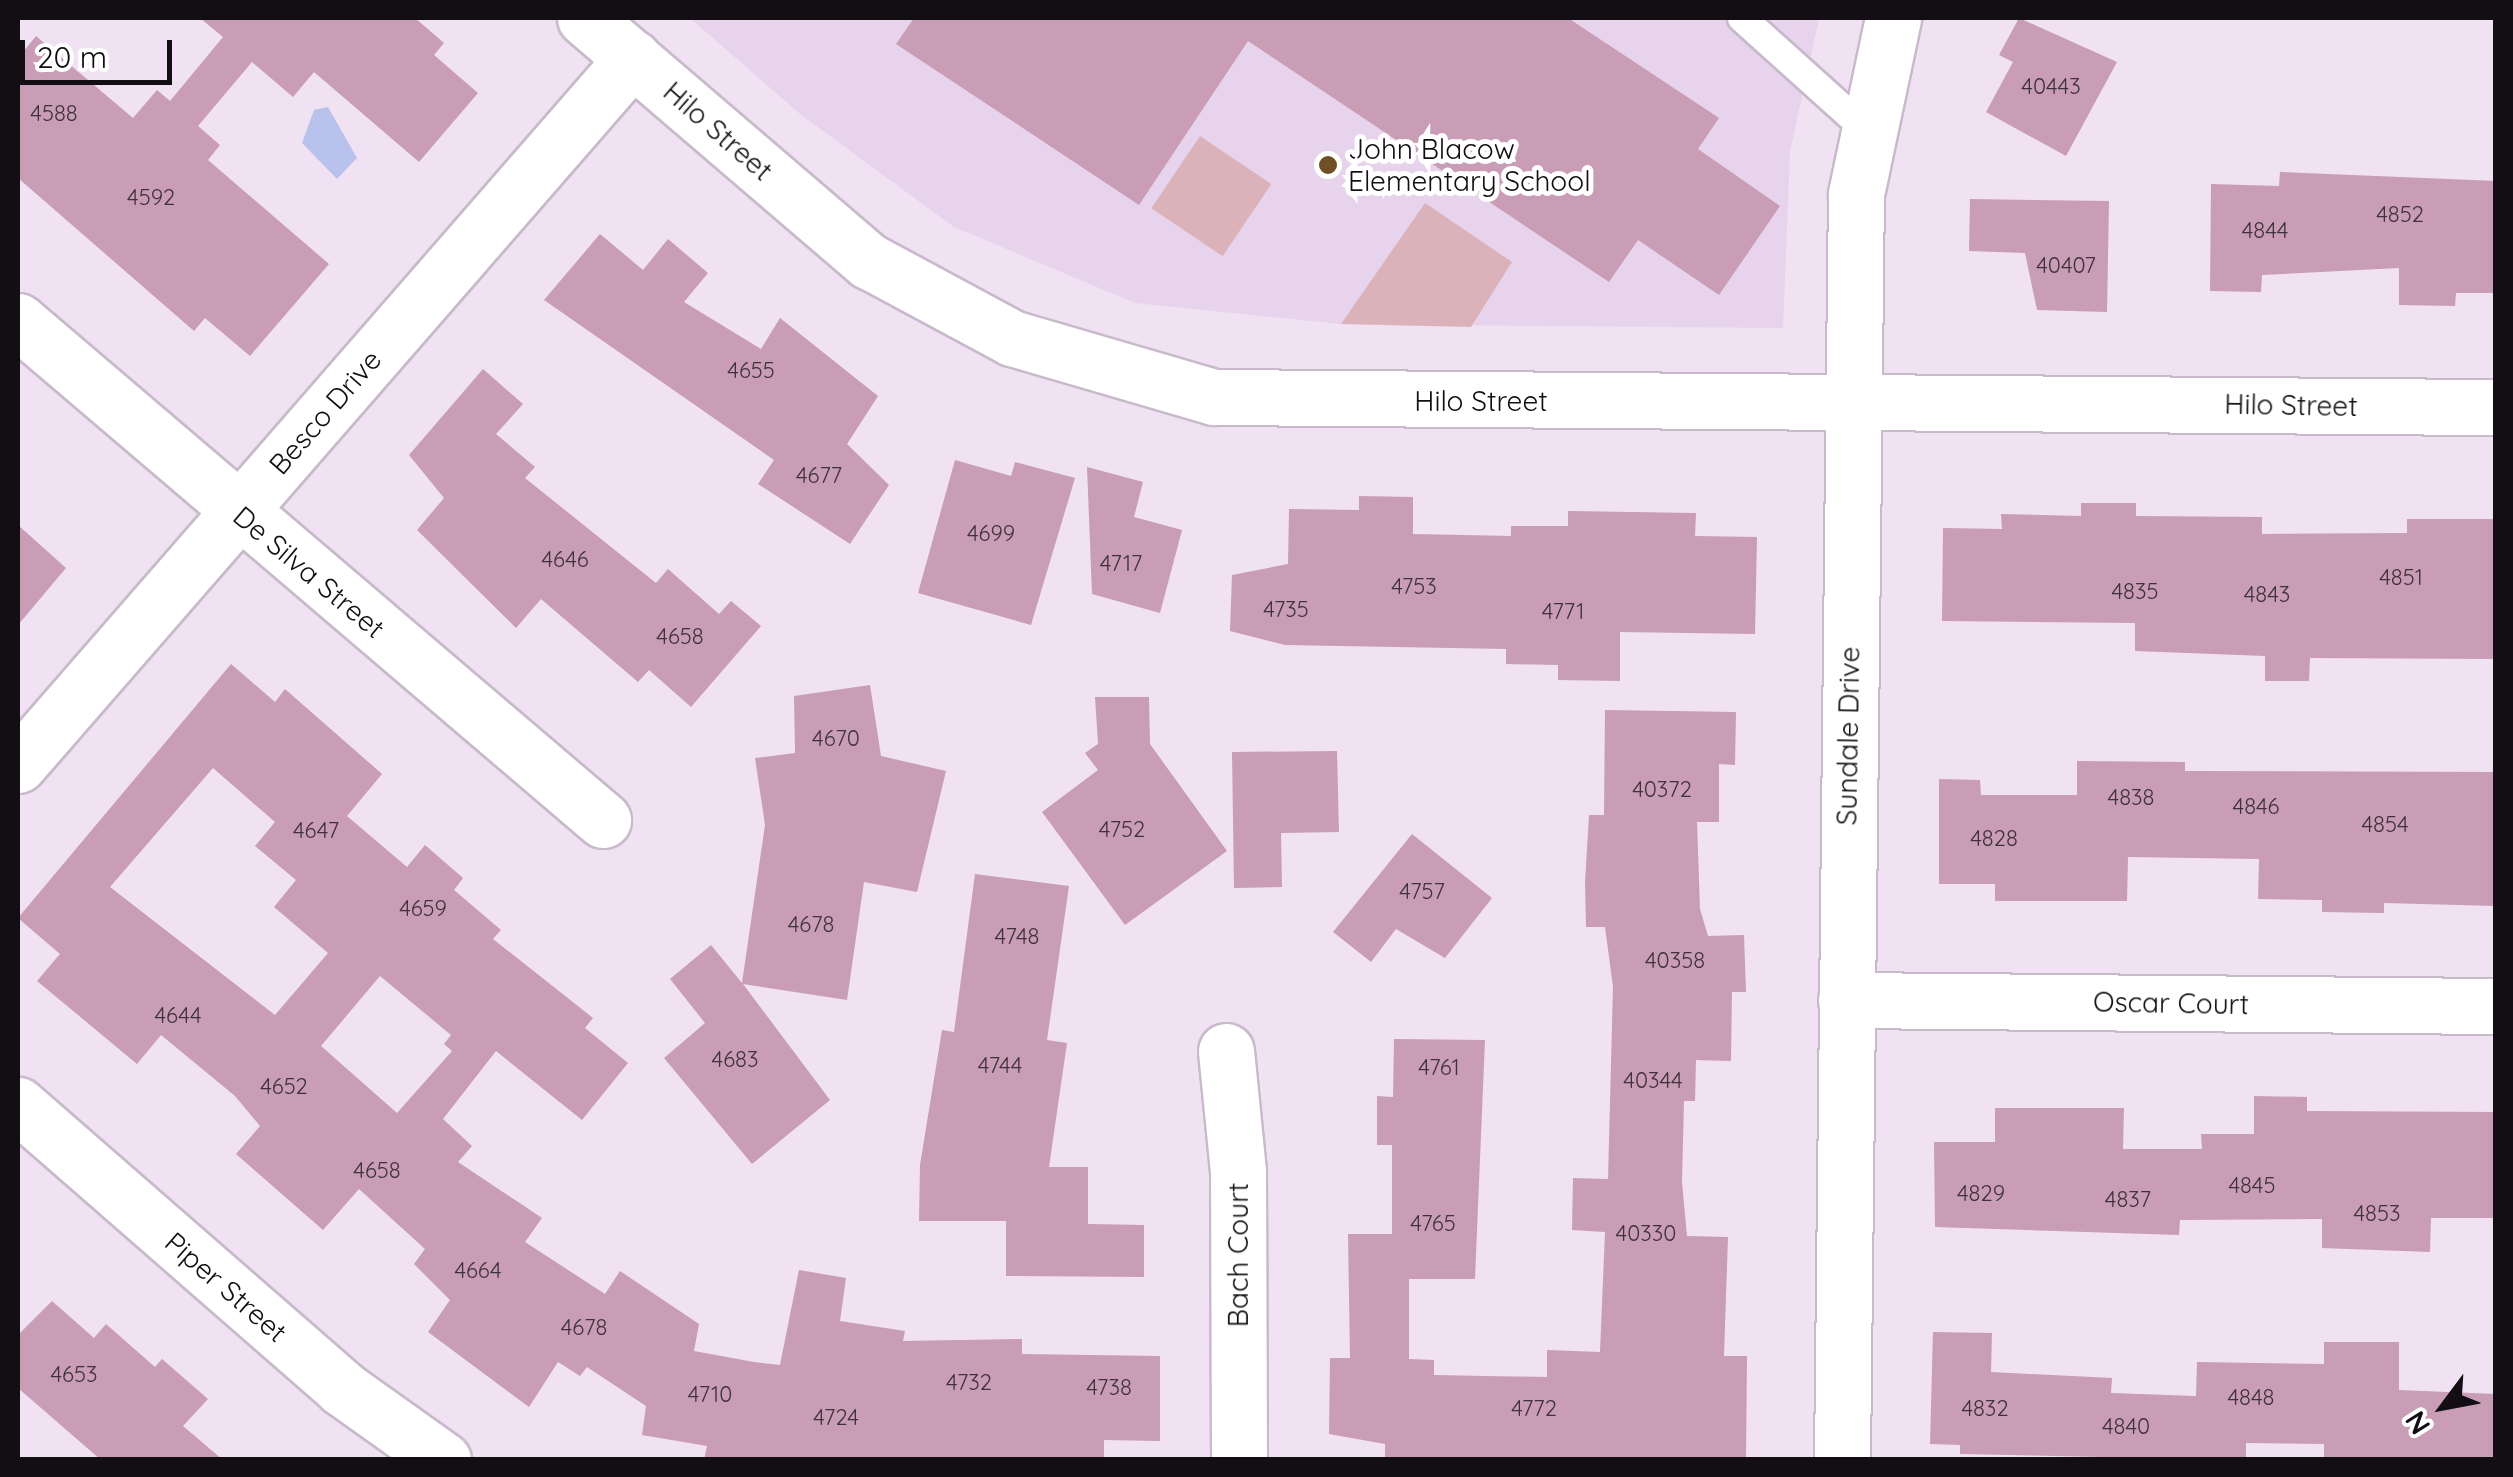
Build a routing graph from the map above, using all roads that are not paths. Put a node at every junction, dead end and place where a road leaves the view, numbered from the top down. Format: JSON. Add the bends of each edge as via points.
{"nodes":[{"id":1,"x":585,"y":18,"type":"edge"},
{"id":2,"x":1742,"y":18,"type":"edge"},
{"id":3,"x":1892,"y":18,"type":"edge"},
{"id":4,"x":633,"y":58,"type":"junction"},
{"id":5,"x":1864,"y":127,"type":"junction"},
{"id":6,"x":18,"y":321,"type":"edge"},
{"id":7,"x":1851,"y":401,"type":"junction"},
{"id":8,"x":2496,"y":407,"type":"edge"},
{"id":9,"x":238,"y":512,"type":"junction"},
{"id":10,"x":18,"y":765,"type":"edge"},
{"id":11,"x":603,"y":820,"type":"dead end"},
{"id":12,"x":1846,"y":1000,"type":"junction"},
{"id":13,"x":2496,"y":1006,"type":"edge"},
{"id":14,"x":1226,"y":1052,"type":"dead end"},
{"id":15,"x":18,"y":1104,"type":"edge"},
{"id":16,"x":443,"y":1460,"type":"edge"},
{"id":17,"x":1239,"y":1460,"type":"edge"},
{"id":18,"x":1842,"y":1460,"type":"edge"}],
"edges":[{"from":1,"to":4,"type":"street","name":"Hilo Street"},
{"from":2,"to":5,"type":"lane"},
{"from":3,"to":5,"type":"street","name":"Sundale Drive"},
{"from":4,"to":7,"type":"street","name":"Hilo Street","via":[[870,260],[1073,360],[1214,397]]},
{"from":4,"to":9,"type":"street","name":"Besco Drive"},
{"from":5,"to":7,"type":"street","name":"Sundale Drive"},
{"from":6,"to":9,"type":"street","name":"De Silva Street"},
{"from":7,"to":8,"type":"street","name":"Hilo Street"},
{"from":7,"to":12,"type":"street","name":"Sundale Drive"},
{"from":9,"to":10,"type":"street","name":"Besco Drive"},
{"from":9,"to":11,"type":"street","name":"De Silva Street"},
{"from":12,"to":13,"type":"street","name":"Oscar Court"},
{"from":12,"to":18,"type":"street","name":"Sundale Drive"},
{"from":14,"to":17,"type":"street","name":"Bach Court","via":[[1238,1172]]},
{"from":15,"to":16,"type":"street","name":"Piper Street","via":[[342,1388]]}]}
